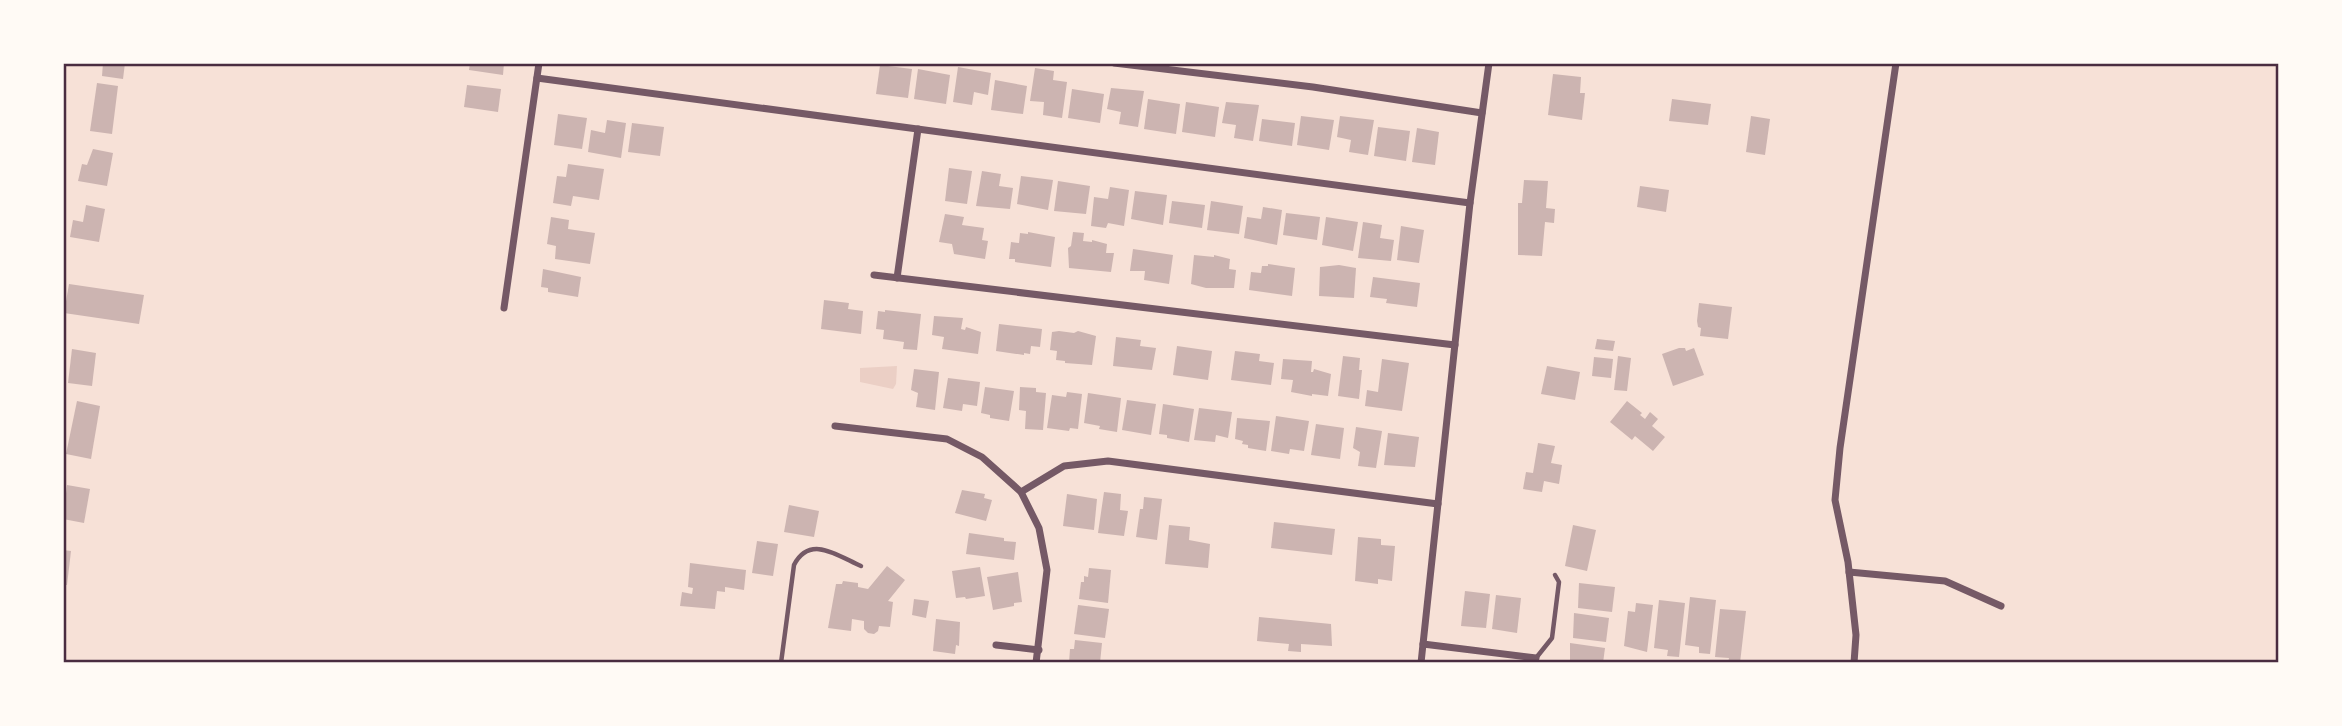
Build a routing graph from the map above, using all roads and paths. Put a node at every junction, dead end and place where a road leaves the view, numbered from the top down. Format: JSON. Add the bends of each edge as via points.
{"nodes":[{"id":1,"x":539,"y":63,"type":"edge"},
{"id":2,"x":1114,"y":63,"type":"edge"},
{"id":3,"x":1489,"y":63,"type":"edge"},
{"id":4,"x":1896,"y":63,"type":"edge"},
{"id":5,"x":537,"y":78,"type":"junction"},
{"id":6,"x":1482,"y":113,"type":"junction"},
{"id":7,"x":918,"y":129,"type":"junction"},
{"id":8,"x":1470,"y":203,"type":"junction"},
{"id":9,"x":874,"y":275,"type":"dead end"},
{"id":10,"x":897,"y":278,"type":"junction"},
{"id":11,"x":504,"y":308,"type":"dead end"},
{"id":12,"x":1455,"y":345,"type":"junction"},
{"id":13,"x":835,"y":426,"type":"dead end"},
{"id":14,"x":1021,"y":492,"type":"junction"},
{"id":15,"x":1438,"y":504,"type":"junction"},
{"id":16,"x":861,"y":566,"type":"dead end"},
{"id":17,"x":1849,"y":572,"type":"junction"},
{"id":18,"x":1555,"y":575,"type":"dead end"},
{"id":19,"x":2001,"y":606,"type":"dead end"},
{"id":20,"x":1423,"y":644,"type":"junction"},
{"id":21,"x":996,"y":645,"type":"dead end"},
{"id":22,"x":1038,"y":650,"type":"junction"},
{"id":23,"x":1536,"y":659,"type":"joint"},
{"id":24,"x":781,"y":663,"type":"edge"},
{"id":25,"x":1037,"y":663,"type":"edge"},
{"id":26,"x":1421,"y":663,"type":"edge"},
{"id":27,"x":1854,"y":663,"type":"edge"}],
"edges":[{"from":1,"to":5,"type":"street"},
{"from":2,"to":6,"type":"street"},
{"from":3,"to":6,"type":"street"},
{"from":4,"to":17,"type":"street","via":[[1835,500]]},
{"from":5,"to":7,"type":"street"},
{"from":5,"to":11,"type":"street"},
{"from":6,"to":8,"type":"street"},
{"from":7,"to":8,"type":"street"},
{"from":7,"to":10,"type":"street"},
{"from":8,"to":12,"type":"street"},
{"from":9,"to":10,"type":"street"},
{"from":10,"to":12,"type":"street"},
{"from":12,"to":15,"type":"street"},
{"from":13,"to":14,"type":"street","via":[[947,439],[982,457]]},
{"from":14,"to":15,"type":"street","via":[[1065,466],[1108,461]]},
{"from":14,"to":22,"type":"street","via":[[1039,528],[1047,570]]},
{"from":15,"to":20,"type":"street"},
{"from":16,"to":24,"type":"lane","via":[[814,548],[799,555]]},
{"from":17,"to":19,"type":"street","via":[[1945,581]]},
{"from":17,"to":27,"type":"street","via":[[1856,635]]},
{"from":18,"to":23,"type":"lane","via":[[1559,582],[1552,638]]},
{"from":20,"to":23,"type":"street"},
{"from":20,"to":26,"type":"street"},
{"from":21,"to":22,"type":"street"},
{"from":22,"to":25,"type":"street"}]}
